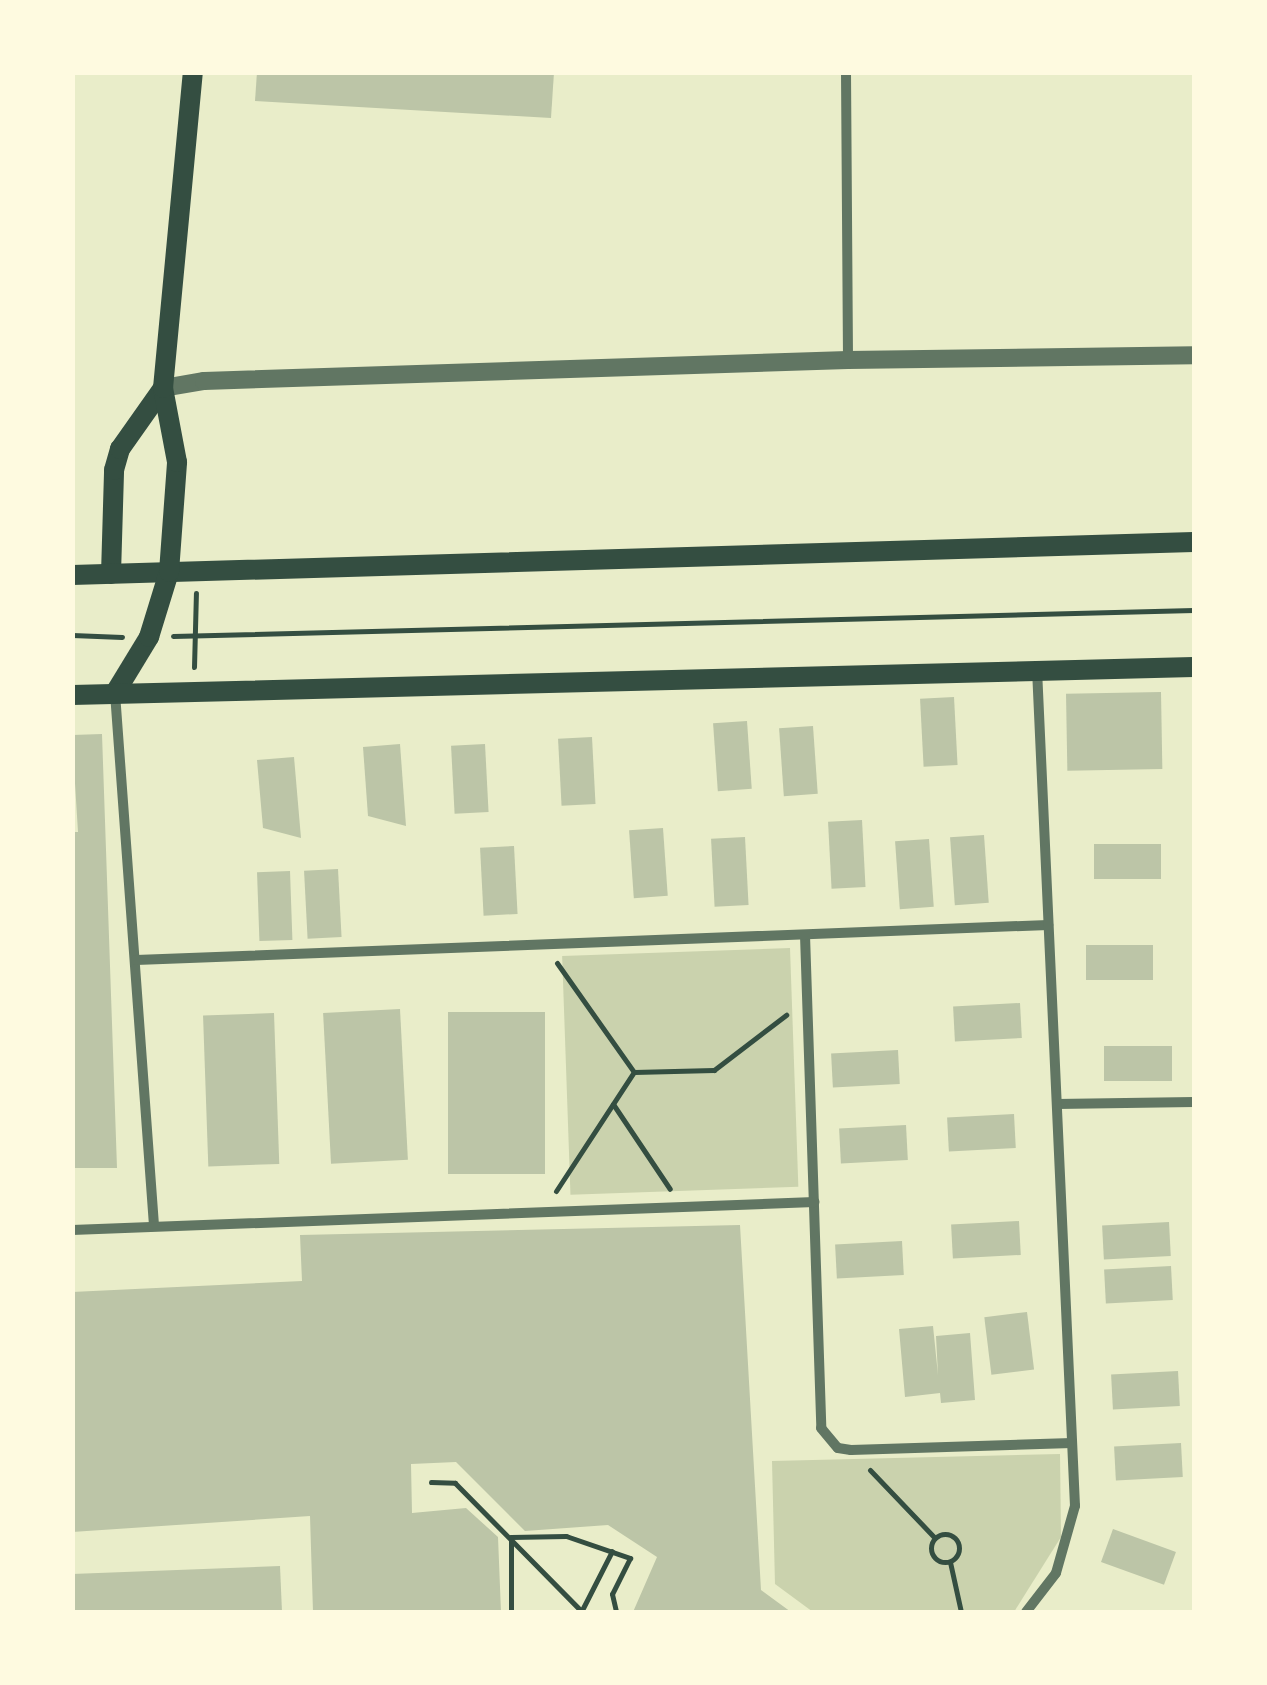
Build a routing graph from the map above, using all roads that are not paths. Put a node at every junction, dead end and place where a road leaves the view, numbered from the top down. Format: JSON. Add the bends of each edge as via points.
{"nodes":[{"id":1,"x":192,"y":72,"type":"edge"},
{"id":2,"x":846,"y":72,"type":"edge"},
{"id":3,"x":1194,"y":355,"type":"edge"},
{"id":4,"x":848,"y":360,"type":"junction"},
{"id":5,"x":163,"y":388,"type":"junction"},
{"id":6,"x":1194,"y":542,"type":"edge"},
{"id":7,"x":169,"y":572,"type":"junction"},
{"id":8,"x":112,"y":574,"type":"junction"},
{"id":9,"x":72,"y":575,"type":"edge"},
{"id":10,"x":1037,"y":668,"type":"junction"},
{"id":11,"x":1194,"y":668,"type":"edge"},
{"id":12,"x":115,"y":692,"type":"junction"},
{"id":13,"x":72,"y":695,"type":"edge"},
{"id":14,"x":1048,"y":926,"type":"junction"},
{"id":15,"x":805,"y":935,"type":"junction"},
{"id":16,"x":136,"y":960,"type":"junction"},
{"id":17,"x":1194,"y":1102,"type":"edge"},
{"id":18,"x":1057,"y":1104,"type":"junction"},
{"id":19,"x":814,"y":1202,"type":"junction"},
{"id":20,"x":154,"y":1224,"type":"junction"},
{"id":21,"x":72,"y":1230,"type":"edge"},
{"id":22,"x":1072,"y":1442,"type":"junction"},
{"id":23,"x":1026,"y":1612,"type":"edge"}],
"edges":[{"from":1,"to":5,"type":"main road","via":[[180,266]]},
{"from":2,"to":4,"type":"street"},
{"from":3,"to":4,"type":"street"},
{"from":4,"to":5,"type":"street","via":[[204,381]]},
{"from":5,"to":7,"type":"main road","via":[[177,462]]},
{"from":5,"to":8,"type":"main road","via":[[120,449],[114,470]]},
{"from":6,"to":7,"type":"main road"},
{"from":7,"to":8,"type":"main road"},
{"from":7,"to":12,"type":"main road","via":[[149,637]]},
{"from":8,"to":9,"type":"main road"},
{"from":10,"to":11,"type":"main road"},
{"from":10,"to":12,"type":"main road"},
{"from":10,"to":14,"type":"street"},
{"from":12,"to":13,"type":"main road"},
{"from":12,"to":16,"type":"street"},
{"from":14,"to":15,"type":"street"},
{"from":14,"to":18,"type":"street"},
{"from":15,"to":16,"type":"street"},
{"from":15,"to":19,"type":"street"},
{"from":16,"to":20,"type":"street"},
{"from":17,"to":18,"type":"street"},
{"from":18,"to":22,"type":"street"},
{"from":19,"to":20,"type":"street"},
{"from":19,"to":22,"type":"street","via":[[815,1402],[827,1439],[851,1450]]},
{"from":20,"to":21,"type":"street"},
{"from":22,"to":23,"type":"street","via":[[1070,1538],[1056,1574]]}]}
